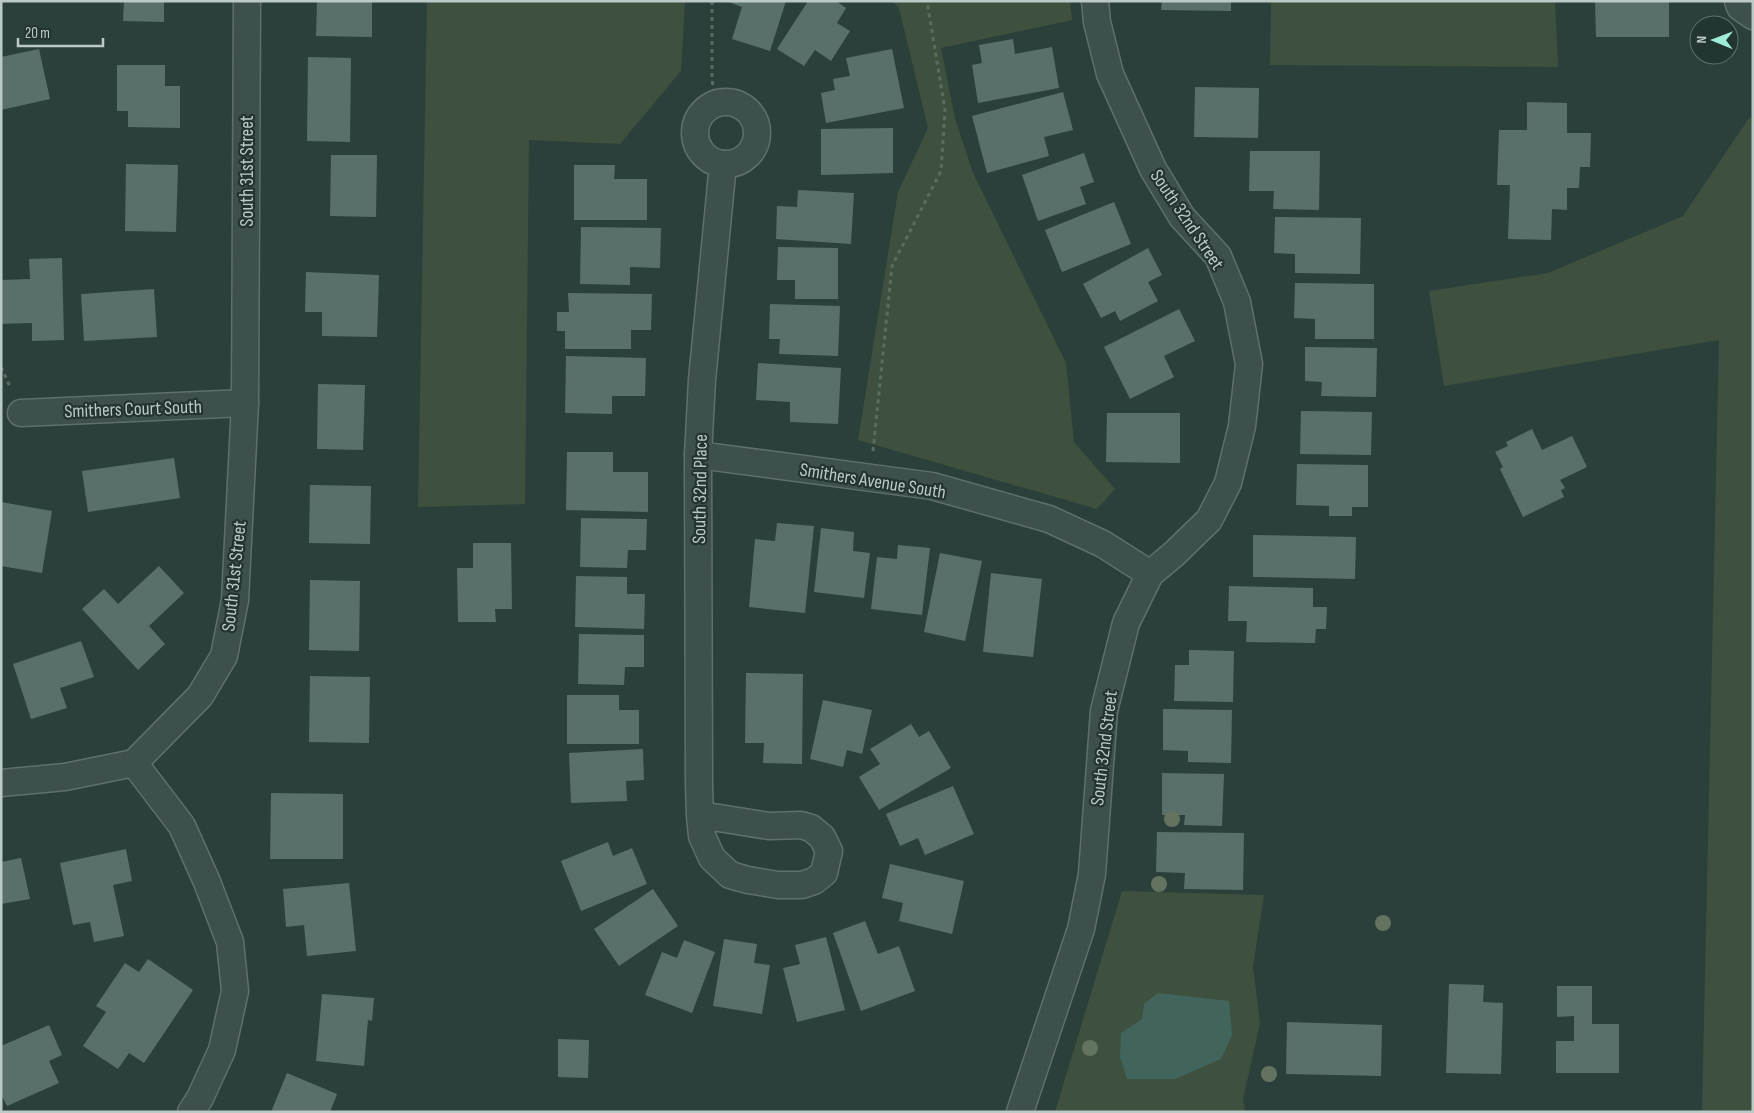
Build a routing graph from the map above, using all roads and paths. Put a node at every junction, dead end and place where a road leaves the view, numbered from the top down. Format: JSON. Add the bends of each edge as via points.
{"nodes":[{"id":1,"x":247,"y":1,"type":"edge"},
{"id":2,"x":712,"y":1,"type":"edge"},
{"id":3,"x":927,"y":1,"type":"edge"},
{"id":4,"x":1095,"y":1,"type":"edge"},
{"id":5,"x":1738,"y":1,"type":"edge"},
{"id":6,"x":1753,"y":16,"type":"edge"},
{"id":7,"x":716,"y":103,"type":"junction"},
{"id":8,"x":723,"y":164,"type":"junction"},
{"id":9,"x":245,"y":403,"type":"junction"},
{"id":10,"x":21,"y":413,"type":"dead end"},
{"id":11,"x":698,"y":455,"type":"junction"},
{"id":12,"x":870,"y":478,"type":"junction"},
{"id":13,"x":1150,"y":574,"type":"junction"},
{"id":14,"x":134,"y":763,"type":"junction"},
{"id":15,"x":1,"y":783,"type":"edge"},
{"id":16,"x":700,"y":815,"type":"junction"},
{"id":17,"x":191,"y":1112,"type":"edge"},
{"id":18,"x":1020,"y":1112,"type":"edge"}],
"edges":[{"from":1,"to":9,"type":"street","name":"South 31st Street"},
{"from":2,"to":7,"type":"path","via":[[712,80]]},
{"from":3,"to":12,"type":"path","via":[[945,110],[941,171],[892,266]]},
{"from":4,"to":13,"type":"street","name":"South 32nd Street","via":[[1110,74],[1152,169],[1182,217],[1218,256],[1237,302],[1249,364],[1242,426],[1228,483],[1209,520]]},
{"from":5,"to":6,"type":"street"},
{"from":7,"to":8,"type":"street","via":[[700,116],[694,136],[704,155],[712,162]]},
{"from":7,"to":8,"type":"street","via":[[736,103],[745,108],[756,125],[755,145],[749,153],[733,164]]},
{"from":8,"to":11,"type":"street","name":"South 32nd Place"},
{"from":9,"to":10,"type":"street","name":"Smithers Court South"},
{"from":9,"to":14,"type":"street","name":"South 31st Street","via":[[235,600],[224,656],[200,696]]},
{"from":11,"to":12,"type":"street","name":"Smithers Avenue South"},
{"from":11,"to":16,"type":"street","name":"South 32nd Place"},
{"from":12,"to":13,"type":"street","name":"Smithers Avenue South","via":[[932,486],[1049,519],[1102,544]]},
{"from":13,"to":18,"type":"street","name":"South 32nd Street","via":[[1126,623],[1104,711],[1092,874],[1081,929]]},
{"from":14,"to":15,"type":"street","via":[[65,777]]},
{"from":14,"to":17,"type":"street","via":[[182,826],[230,942],[235,990],[222,1050]]},
{"from":16,"to":16,"type":"street","name":"South 32nd Place","via":[[702,836],[712,858],[730,875],[778,885],[802,885],[824,873],[829,851],[822,837],[811,828],[802,825],[769,826]]}]}
